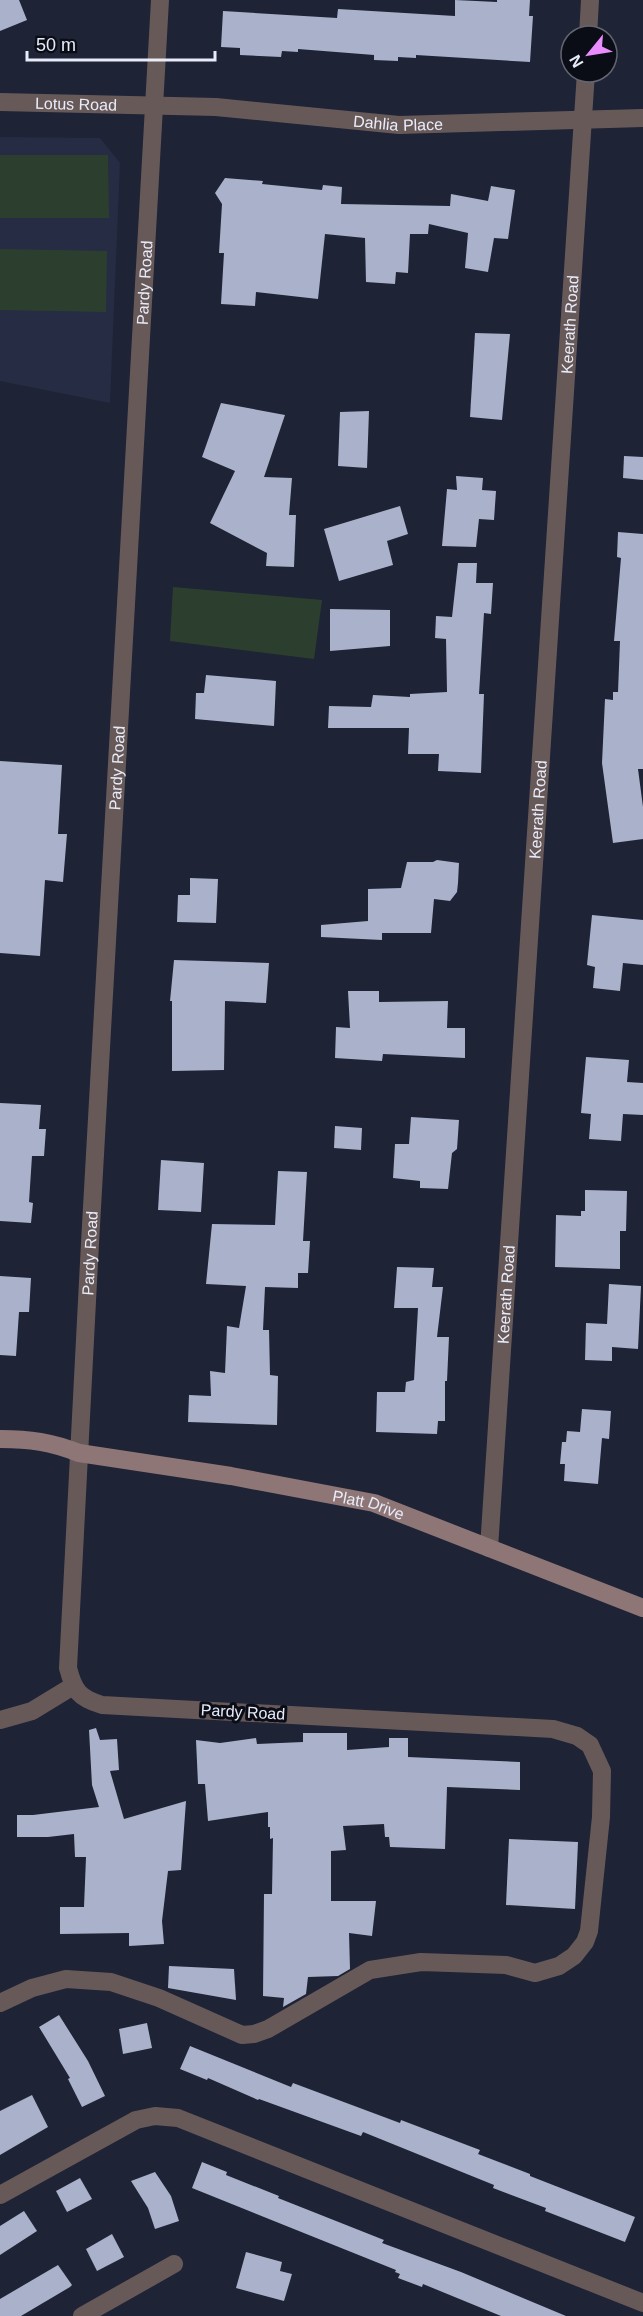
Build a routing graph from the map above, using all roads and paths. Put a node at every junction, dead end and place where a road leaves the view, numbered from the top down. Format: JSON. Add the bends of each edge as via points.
{"nodes":[{"id":1,"x":160,"y":0,"type":"edge"},
{"id":2,"x":590,"y":0,"type":"edge"},
{"id":3,"x":589,"y":24,"type":"edge"},
{"id":4,"x":585,"y":84,"type":"edge"},
{"id":5,"x":0,"y":102,"type":"edge"},
{"id":6,"x":154,"y":105,"type":"junction"},
{"id":7,"x":643,"y":118,"type":"edge"},
{"id":8,"x":582,"y":120,"type":"junction"},
{"id":9,"x":0,"y":1439,"type":"edge"},
{"id":10,"x":79,"y":1453,"type":"junction"},
{"id":11,"x":489,"y":1548,"type":"junction"},
{"id":12,"x":643,"y":1608,"type":"edge"},
{"id":13,"x":73,"y":1686,"type":"junction"},
{"id":14,"x":0,"y":1720,"type":"edge"},
{"id":15,"x":0,"y":2003,"type":"edge"},
{"id":16,"x":0,"y":2195,"type":"edge"},
{"id":17,"x":174,"y":2264,"type":"dead end"},
{"id":18,"x":643,"y":2302,"type":"edge"},
{"id":19,"x":82,"y":2316,"type":"edge"}],
"edges":[{"from":1,"to":6,"type":"street","name":"Pardy Road"},
{"from":2,"to":3,"type":"street"},
{"from":4,"to":8,"type":"street","name":"Keerath Road"},
{"from":5,"to":6,"type":"street","name":"Lotus Road"},
{"from":6,"to":8,"type":"street","name":"Dahlia Place","via":[[399,125]]},
{"from":6,"to":10,"type":"street","name":"Pardy Road"},
{"from":7,"to":8,"type":"street","name":"Dahlia Place"},
{"from":8,"to":11,"type":"street","name":"Keerath Road"},
{"from":9,"to":10,"type":"street","name":"Platt Drive","via":[[33,1439]]},
{"from":10,"to":11,"type":"street","name":"Platt Drive","via":[[374,1503]]},
{"from":10,"to":13,"type":"street","name":"Pardy Road","via":[[68,1668]]},
{"from":11,"to":12,"type":"street","name":"Platt Drive"},
{"from":13,"to":14,"type":"street","via":[[32,1711]]},
{"from":13,"to":15,"type":"street","name":"Pardy Road","via":[[86,1700],[102,1705],[553,1729],[577,1736],[590,1745],[602,1771],[589,1931],[574,1956],[559,1966],[535,1973],[506,1965],[422,1962],[370,1970],[254,2034],[242,2035],[159,1998],[111,1982],[66,1979],[32,1988]]},
{"from":16,"to":18,"type":"street","via":[[136,2120],[155,2116],[178,2118]]},
{"from":17,"to":19,"type":"street"}]}
